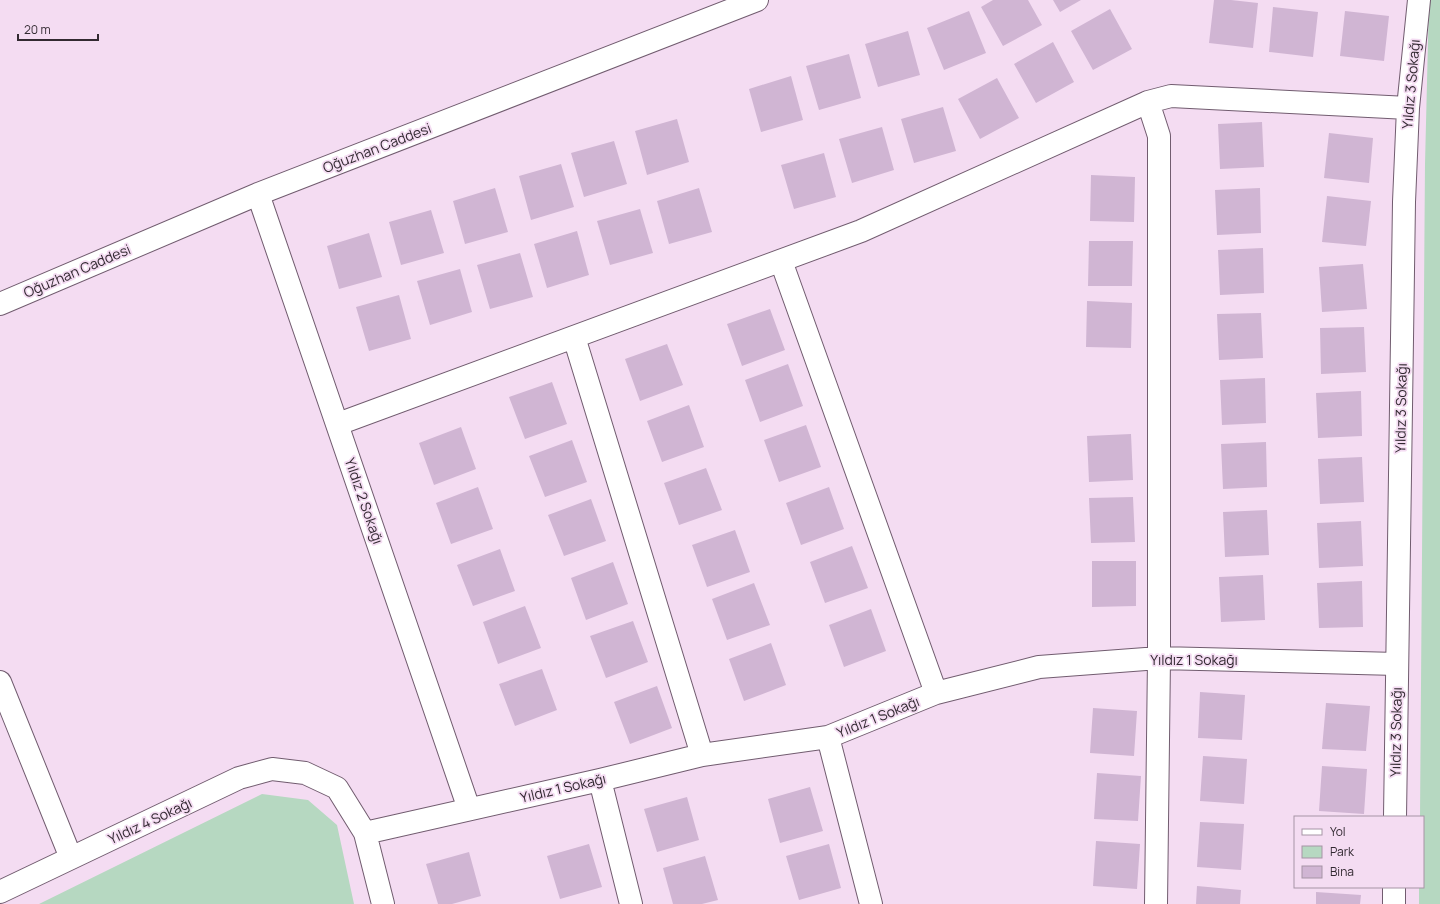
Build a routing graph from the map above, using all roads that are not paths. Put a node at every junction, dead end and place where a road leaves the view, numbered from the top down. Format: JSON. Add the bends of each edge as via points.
{"nodes":[{"id":1,"x":757,"y":0,"type":"edge"},
{"id":2,"x":1419,"y":0,"type":"edge"},
{"id":3,"x":1148,"y":102,"type":"junction"},
{"id":4,"x":1408,"y":108,"type":"junction"},
{"id":5,"x":258,"y":194,"type":"junction"},
{"id":6,"x":781,"y":261,"type":"junction"},
{"id":7,"x":0,"y":304,"type":"edge"},
{"id":8,"x":574,"y":337,"type":"junction"},
{"id":9,"x":338,"y":424,"type":"junction"},
{"id":10,"x":1159,"y":658,"type":"junction"},
{"id":11,"x":1397,"y":664,"type":"junction"},
{"id":12,"x":0,"y":682,"type":"edge"},
{"id":13,"x":936,"y":693,"type":"junction"},
{"id":14,"x":828,"y":737,"type":"junction"},
{"id":15,"x":702,"y":755,"type":"junction"},
{"id":16,"x":600,"y":780,"type":"junction"},
{"id":17,"x":469,"y":809,"type":"junction"},
{"id":18,"x":1395,"y":816,"type":"edge"},
{"id":19,"x":364,"y":833,"type":"junction"},
{"id":20,"x":71,"y":858,"type":"junction"},
{"id":21,"x":1394,"y":888,"type":"edge"},
{"id":22,"x":0,"y":892,"type":"edge"},
{"id":23,"x":383,"y":904,"type":"edge"},
{"id":24,"x":631,"y":904,"type":"edge"},
{"id":25,"x":871,"y":904,"type":"edge"},
{"id":26,"x":1156,"y":904,"type":"edge"},
{"id":27,"x":1394,"y":904,"type":"edge"}],
"edges":[{"from":1,"to":5,"type":"street","name":"Oğuzhan Caddesi"},
{"from":2,"to":4,"type":"street","name":"Yıldız 3 Sokağı"},
{"from":3,"to":4,"type":"street","via":[[1170,96]]},
{"from":3,"to":6,"type":"street","via":[[861,231]]},
{"from":3,"to":10,"type":"street","via":[[1159,136]]},
{"from":4,"to":11,"type":"street","name":"Yıldız 3 Sokağı","via":[[1404,202]]},
{"from":5,"to":7,"type":"street","name":"Oğuzhan Caddesi"},
{"from":5,"to":9,"type":"street","name":"Yıldız 2 Sokağı"},
{"from":6,"to":8,"type":"street"},
{"from":6,"to":13,"type":"street"},
{"from":8,"to":9,"type":"street"},
{"from":8,"to":15,"type":"street"},
{"from":9,"to":17,"type":"street","name":"Yıldız 2 Sokağı"},
{"from":10,"to":11,"type":"street","name":"Yıldız 1 Sokağı"},
{"from":10,"to":13,"type":"street","name":"Yıldız 1 Sokağı","via":[[1039,667]]},
{"from":10,"to":26,"type":"street"},
{"from":11,"to":18,"type":"street","name":"Yıldız 3 Sokağı"},
{"from":12,"to":20,"type":"street"},
{"from":13,"to":14,"type":"street","name":"Yıldız 1 Sokağı"},
{"from":14,"to":15,"type":"street","name":"Yıldız 1 Sokağı"},
{"from":14,"to":25,"type":"street"},
{"from":15,"to":16,"type":"street","name":"Yıldız 1 Sokağı"},
{"from":16,"to":17,"type":"street","name":"Yıldız 1 Sokağı"},
{"from":16,"to":24,"type":"street"},
{"from":17,"to":19,"type":"street","name":"Yıldız 1 Sokağı"},
{"from":19,"to":20,"type":"street","name":"Yıldız 4 Sokağı","via":[[337,788],[305,773],[272,769],[240,778]]},
{"from":19,"to":23,"type":"street"},
{"from":20,"to":22,"type":"street","name":"Yıldız 4 Sokağı"},
{"from":21,"to":27,"type":"street"}]}
